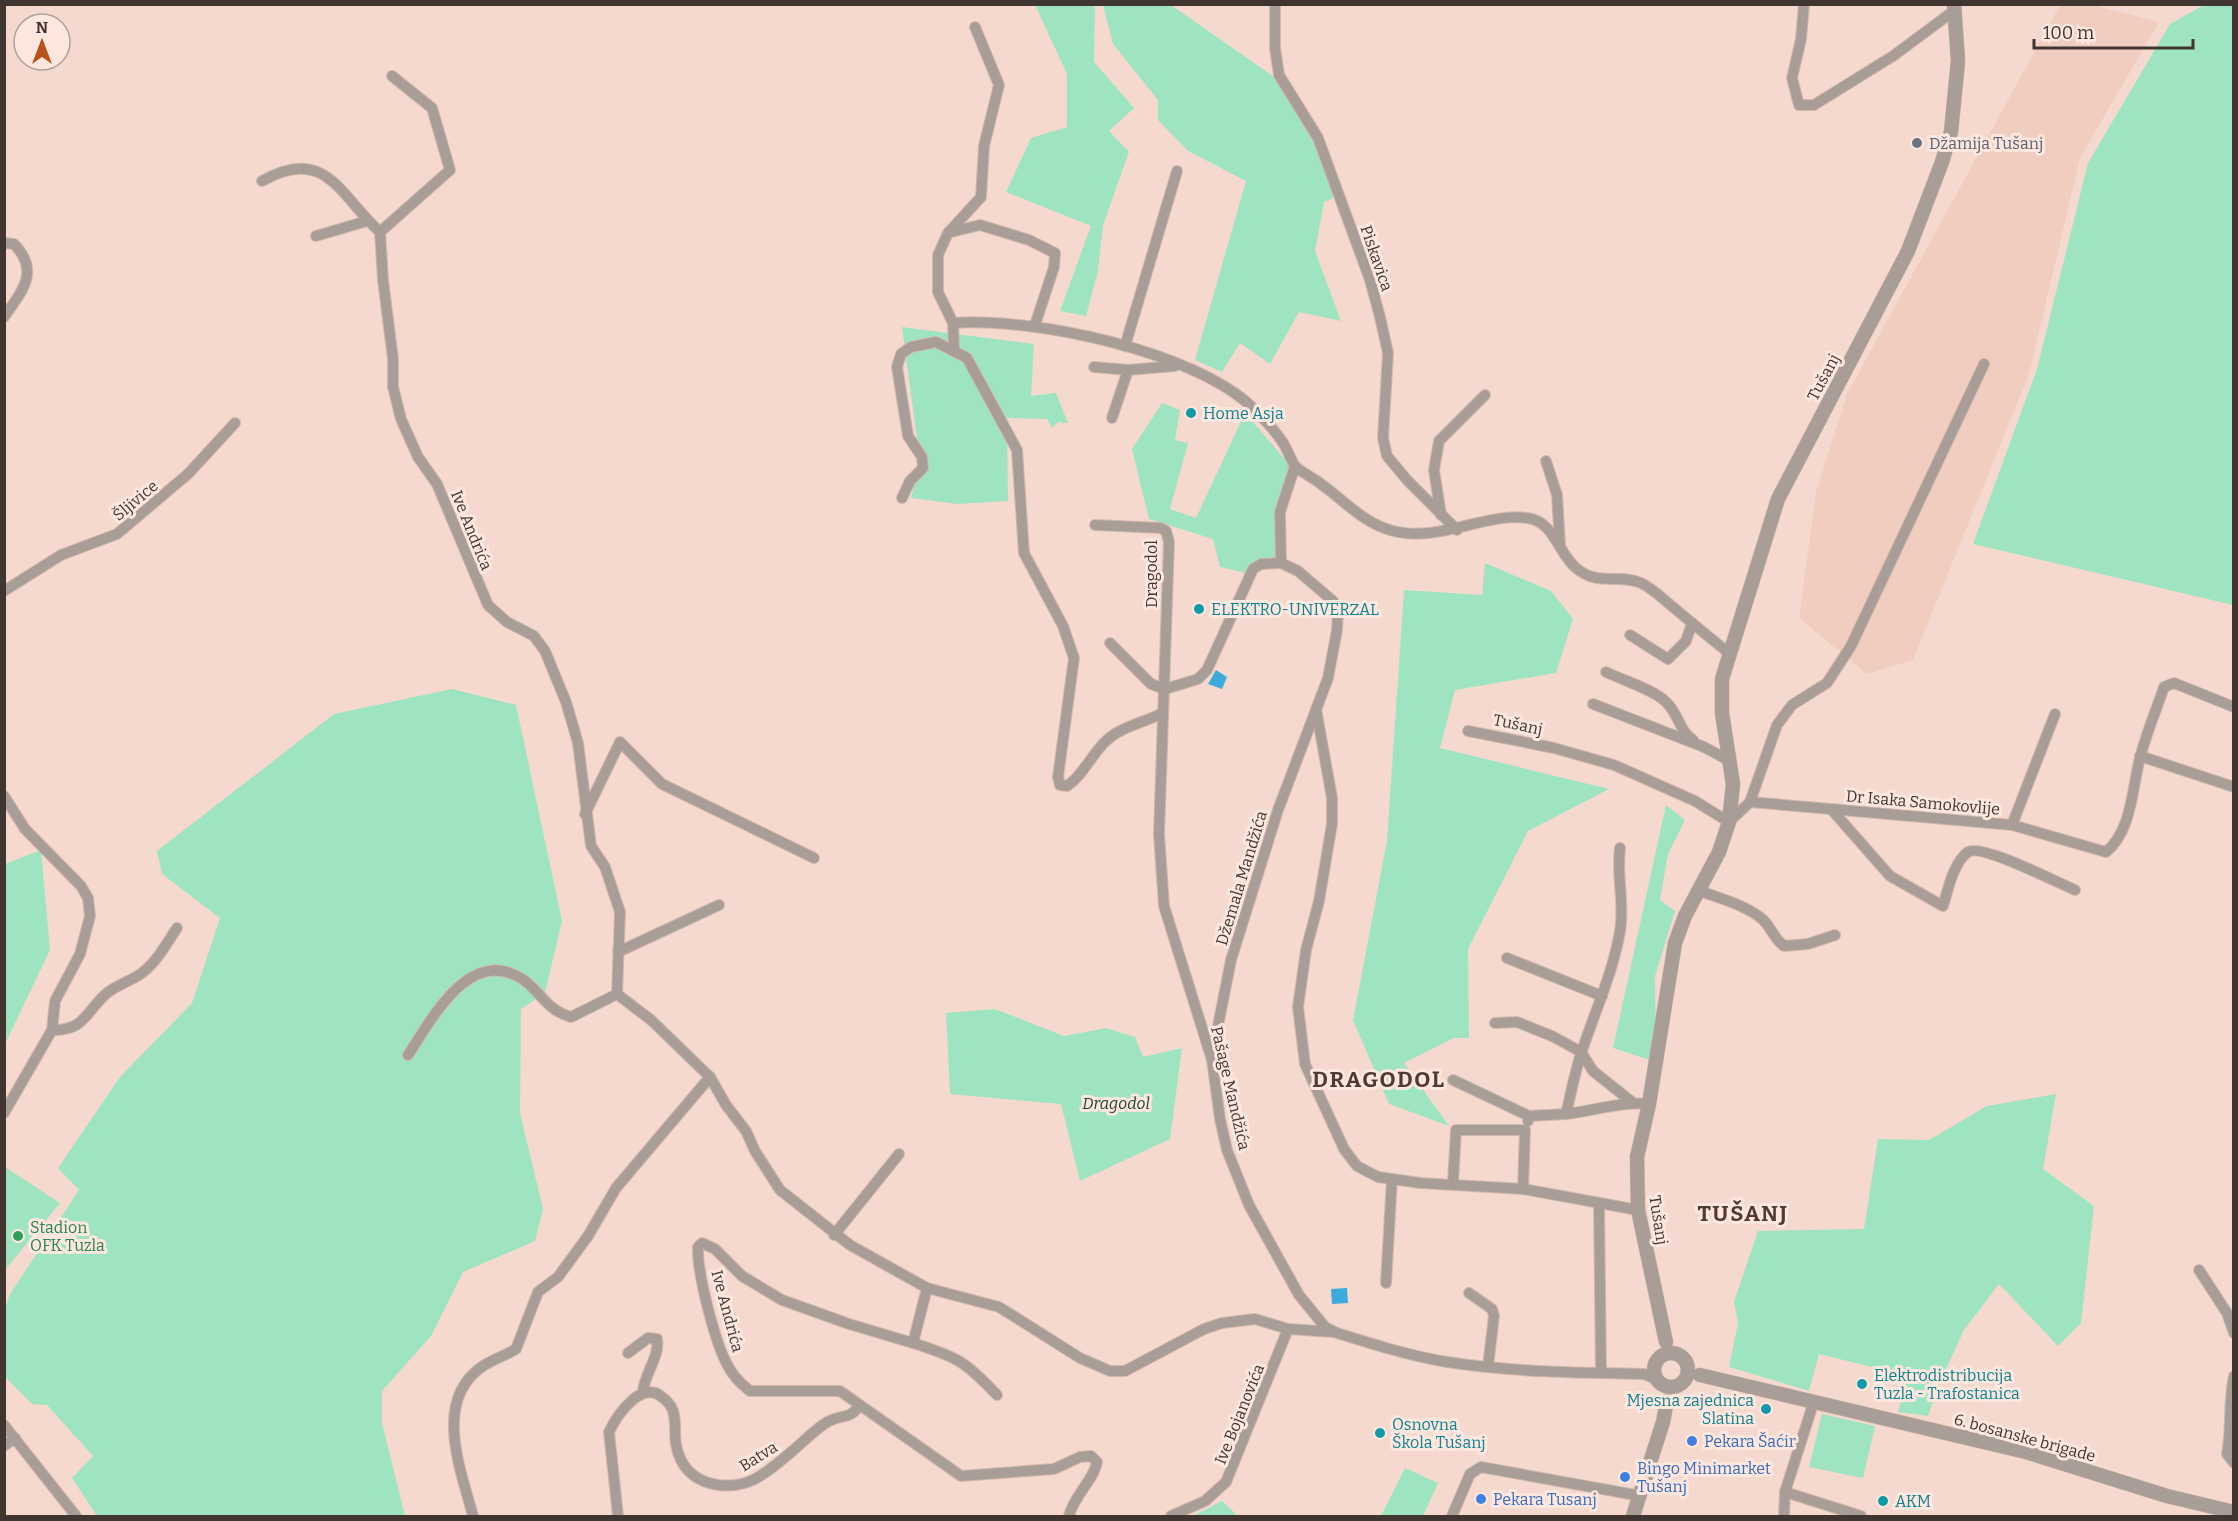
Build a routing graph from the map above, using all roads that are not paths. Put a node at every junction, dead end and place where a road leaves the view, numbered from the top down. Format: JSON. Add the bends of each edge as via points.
{"nodes":[{"id":1,"x":1275,"y":4,"type":"edge"},
{"id":2,"x":1804,"y":4,"type":"edge"},
{"id":3,"x":1954,"y":7,"type":"edge"},
{"id":4,"x":975,"y":27,"type":"dead end"},
{"id":5,"x":392,"y":76,"type":"dead end"},
{"id":6,"x":1177,"y":171,"type":"dead end"},
{"id":7,"x":262,"y":181,"type":"dead end"},
{"id":8,"x":367,"y":221,"type":"junction"},
{"id":9,"x":380,"y":232,"type":"junction"},
{"id":10,"x":948,"y":233,"type":"junction"},
{"id":11,"x":316,"y":236,"type":"dead end"},
{"id":12,"x":4,"y":243,"type":"edge"},
{"id":13,"x":4,"y":317,"type":"edge"},
{"id":14,"x":953,"y":323,"type":"junction"},
{"id":15,"x":1035,"y":325,"type":"junction"},
{"id":16,"x":1125,"y":346,"type":"junction"},
{"id":17,"x":954,"y":349,"type":"junction"},
{"id":18,"x":1984,"y":364,"type":"dead end"},
{"id":19,"x":1178,"y":365,"type":"junction"},
{"id":20,"x":1094,"y":367,"type":"dead end"},
{"id":21,"x":1128,"y":370,"type":"junction"},
{"id":22,"x":1485,"y":395,"type":"dead end"},
{"id":23,"x":1112,"y":418,"type":"dead end"},
{"id":24,"x":235,"y":423,"type":"dead end"},
{"id":25,"x":1546,"y":462,"type":"dead end"},
{"id":26,"x":1295,"y":466,"type":"junction"},
{"id":27,"x":902,"y":498,"type":"dead end"},
{"id":28,"x":1441,"y":515,"type":"junction"},
{"id":29,"x":1095,"y":525,"type":"dead end"},
{"id":30,"x":1457,"y":530,"type":"junction"},
{"id":31,"x":1560,"y":545,"type":"junction"},
{"id":32,"x":1281,"y":563,"type":"junction"},
{"id":33,"x":4,"y":591,"type":"edge"},
{"id":34,"x":1692,"y":623,"type":"junction"},
{"id":35,"x":1630,"y":635,"type":"dead end"},
{"id":36,"x":1110,"y":643,"type":"dead end"},
{"id":37,"x":1729,"y":653,"type":"junction"},
{"id":38,"x":1606,"y":672,"type":"dead end"},
{"id":39,"x":1165,"y":688,"type":"junction"},
{"id":40,"x":1593,"y":704,"type":"dead end"},
{"id":41,"x":2234,"y":707,"type":"edge"},
{"id":42,"x":1316,"y":709,"type":"junction"},
{"id":43,"x":1162,"y":713,"type":"junction"},
{"id":44,"x":2055,"y":714,"type":"dead end"},
{"id":45,"x":1468,"y":730,"type":"dead end"},
{"id":46,"x":1704,"y":747,"type":"junction"},
{"id":47,"x":2140,"y":756,"type":"junction"},
{"id":48,"x":1730,"y":761,"type":"junction"},
{"id":49,"x":2234,"y":787,"type":"edge"},
{"id":50,"x":4,"y":796,"type":"edge"},
{"id":51,"x":1750,"y":802,"type":"junction"},
{"id":52,"x":1831,"y":809,"type":"junction"},
{"id":53,"x":585,"y":814,"type":"junction"},
{"id":54,"x":1729,"y":822,"type":"junction"},
{"id":55,"x":2012,"y":825,"type":"junction"},
{"id":56,"x":1620,"y":848,"type":"dead end"},
{"id":57,"x":814,"y":858,"type":"dead end"},
{"id":58,"x":2075,"y":890,"type":"dead end"},
{"id":59,"x":1700,"y":891,"type":"junction"},
{"id":60,"x":718,"y":905,"type":"dead end"},
{"id":61,"x":177,"y":928,"type":"dead end"},
{"id":62,"x":1835,"y":935,"type":"dead end"},
{"id":63,"x":618,"y":952,"type":"junction"},
{"id":64,"x":1506,"y":958,"type":"dead end"},
{"id":65,"x":617,"y":994,"type":"junction"},
{"id":66,"x":1602,"y":996,"type":"junction"},
{"id":67,"x":1495,"y":1023,"type":"dead end"},
{"id":68,"x":52,"y":1030,"type":"junction"},
{"id":69,"x":1581,"y":1052,"type":"junction"},
{"id":70,"x":408,"y":1055,"type":"dead end"},
{"id":71,"x":1212,"y":1060,"type":"junction"},
{"id":72,"x":710,"y":1077,"type":"junction"},
{"id":73,"x":1454,"y":1080,"type":"dead end"},
{"id":74,"x":1632,"y":1102,"type":"junction"},
{"id":75,"x":1649,"y":1104,"type":"junction"},
{"id":76,"x":4,"y":1113,"type":"edge"},
{"id":77,"x":1566,"y":1114,"type":"junction"},
{"id":78,"x":1529,"y":1116,"type":"junction"},
{"id":79,"x":1525,"y":1130,"type":"junction"},
{"id":80,"x":899,"y":1154,"type":"dead end"},
{"id":81,"x":1392,"y":1179,"type":"junction"},
{"id":82,"x":1453,"y":1183,"type":"junction"},
{"id":83,"x":1523,"y":1188,"type":"junction"},
{"id":84,"x":1599,"y":1205,"type":"junction"},
{"id":85,"x":1638,"y":1210,"type":"junction"},
{"id":86,"x":834,"y":1235,"type":"junction"},
{"id":87,"x":2199,"y":1270,"type":"dead end"},
{"id":88,"x":1386,"y":1284,"type":"dead end"},
{"id":89,"x":927,"y":1288,"type":"junction"},
{"id":90,"x":1468,"y":1293,"type":"dead end"},
{"id":91,"x":1288,"y":1329,"type":"junction"},
{"id":92,"x":1336,"y":1333,"type":"junction"},
{"id":93,"x":2234,"y":1333,"type":"edge"},
{"id":94,"x":1666,"y":1342,"type":"junction"},
{"id":95,"x":913,"y":1343,"type":"junction"},
{"id":96,"x":628,"y":1353,"type":"dead end"},
{"id":97,"x":1676,"y":1354,"type":"junction"},
{"id":98,"x":1661,"y":1357,"type":"junction"},
{"id":99,"x":1687,"y":1365,"type":"junction"},
{"id":100,"x":1488,"y":1366,"type":"junction"},
{"id":101,"x":1601,"y":1374,"type":"junction"},
{"id":102,"x":1700,"y":1375,"type":"junction"},
{"id":103,"x":2234,"y":1376,"type":"edge"},
{"id":104,"x":1660,"y":1382,"type":"junction"},
{"id":105,"x":1681,"y":1383,"type":"junction"},
{"id":106,"x":643,"y":1392,"type":"junction"},
{"id":107,"x":997,"y":1395,"type":"dead end"},
{"id":108,"x":1667,"y":1401,"type":"junction"},
{"id":109,"x":1814,"y":1401,"type":"junction"},
{"id":110,"x":860,"y":1405,"type":"junction"},
{"id":111,"x":4,"y":1425,"type":"edge"},
{"id":112,"x":15,"y":1438,"type":"junction"},
{"id":113,"x":4,"y":1446,"type":"edge"},
{"id":114,"x":2234,"y":1463,"type":"edge"},
{"id":115,"x":1785,"y":1492,"type":"junction"},
{"id":116,"x":1641,"y":1496,"type":"junction"},
{"id":117,"x":2234,"y":1512,"type":"edge"},
{"id":118,"x":76,"y":1516,"type":"edge"},
{"id":119,"x":473,"y":1516,"type":"edge"},
{"id":120,"x":618,"y":1516,"type":"edge"},
{"id":121,"x":1069,"y":1516,"type":"edge"},
{"id":122,"x":1171,"y":1516,"type":"edge"},
{"id":123,"x":1452,"y":1516,"type":"edge"},
{"id":124,"x":1632,"y":1516,"type":"edge"},
{"id":125,"x":1784,"y":1516,"type":"edge"},
{"id":126,"x":1861,"y":1516,"type":"edge"}],
"edges":[{"from":1,"to":28,"type":"street","name":"Piskavica","via":[[1275,48],[1280,75],[1318,138],[1380,317],[1388,352],[1383,438],[1388,456]]},
{"from":2,"to":3,"type":"street","name":"Tušanj","via":[[1792,78],[1799,105],[1814,105],[1893,56]]},
{"from":3,"to":37,"type":"street","name":"Tušanj","via":[[1958,61],[1951,132],[1942,162],[1908,251],[1778,500]]},
{"from":4,"to":10,"type":"street","via":[[995,72],[998,96],[984,146],[981,197]]},
{"from":5,"to":9,"type":"street","via":[[432,108],[450,170]]},
{"from":6,"to":16,"type":"street"},
{"from":7,"to":8,"type":"street","via":[[296,168],[318,170]]},
{"from":8,"to":9,"type":"street"},
{"from":8,"to":11,"type":"street"},
{"from":9,"to":53,"type":"street","name":"Ive Andrića","via":[[393,387],[401,419],[418,457],[437,484],[488,605],[507,622],[534,636],[545,651],[578,743]]},
{"from":10,"to":14,"type":"street","via":[[938,255],[938,292]]},
{"from":10,"to":15,"type":"street","via":[[980,225],[1029,240],[1055,253]]},
{"from":12,"to":13,"type":"street","via":[[14,244],[26,257],[29,270]]},
{"from":14,"to":15,"type":"street"},
{"from":14,"to":17,"type":"street"},
{"from":15,"to":16,"type":"street"},
{"from":16,"to":19,"type":"street"},
{"from":17,"to":27,"type":"street","via":[[936,342],[910,347],[901,354],[897,367],[904,416],[908,436],[922,457],[923,468],[910,481]]},
{"from":17,"to":43,"type":"street","via":[[967,358],[1017,450],[1024,553],[1072,651],[1060,784],[1072,782],[1114,734]]},
{"from":18,"to":51,"type":"street","via":[[1851,646],[1827,683],[1792,705],[1777,725]]},
{"from":19,"to":21,"type":"street"},
{"from":19,"to":26,"type":"street","via":[[1240,396],[1278,436]]},
{"from":20,"to":21,"type":"street"},
{"from":21,"to":23,"type":"street"},
{"from":22,"to":28,"type":"street","via":[[1439,441],[1434,470]]},
{"from":24,"to":33,"type":"street","name":"Šljivice","via":[[188,474],[117,534],[61,555]]},
{"from":25,"to":31,"type":"street","via":[[1557,495]]},
{"from":26,"to":30,"type":"street","via":[[1383,527],[1399,533]]},
{"from":26,"to":32,"type":"street","via":[[1280,512]]},
{"from":28,"to":30,"type":"street","name":"Piskavica"},
{"from":29,"to":39,"type":"street","name":"Dragodol","via":[[1166,531],[1169,542]]},
{"from":30,"to":31,"type":"street","via":[[1494,520],[1525,518],[1537,520]]},
{"from":31,"to":34,"type":"street","via":[[1575,567],[1589,577],[1640,583]]},
{"from":32,"to":39,"type":"street","via":[[1261,564],[1253,569],[1204,675]]},
{"from":32,"to":42,"type":"street","via":[[1319,588],[1338,611],[1328,678]]},
{"from":34,"to":35,"type":"street","via":[[1686,641],[1668,659]]},
{"from":34,"to":37,"type":"street"},
{"from":36,"to":39,"type":"street","via":[[1151,684]]},
{"from":37,"to":48,"type":"street","name":"Tušanj","via":[[1722,679],[1722,713]]},
{"from":38,"to":46,"type":"street","via":[[1665,699],[1675,711],[1684,734]]},
{"from":39,"to":43,"type":"street","name":"Pašage Mandžića"},
{"from":40,"to":46,"type":"street"},
{"from":41,"to":47,"type":"street","name":"Dr Isaka Samokovlije","via":[[2174,683],[2164,687]]},
{"from":42,"to":71,"type":"street","name":"Džemala Mandžića","via":[[1278,810],[1231,960]]},
{"from":42,"to":81,"type":"street","via":[[1332,798],[1332,824],[1298,1007],[1305,1064],[1344,1149],[1357,1166]]},
{"from":43,"to":71,"type":"street","name":"Pašage Mandžića","via":[[1159,834],[1164,906]]},
{"from":44,"to":55,"type":"street","name":"Dr Isaka Samokovlije"},
{"from":45,"to":54,"type":"street","name":"Tušanj","via":[[1592,758],[1695,801]]},
{"from":46,"to":48,"type":"street"},
{"from":47,"to":49,"type":"street"},
{"from":47,"to":55,"type":"street","name":"Dr Isaka Samokovlije","via":[[2131,803],[2117,843],[2106,852]]},
{"from":48,"to":54,"type":"street","name":"Tušanj","via":[[1733,784]]},
{"from":50,"to":68,"type":"street","via":[[25,829],[59,861],[88,898],[86,935],[55,1001]]},
{"from":51,"to":52,"type":"street","name":"Dr Isaka Samokovlije"},
{"from":51,"to":54,"type":"street"},
{"from":52,"to":55,"type":"street","name":"Dr Isaka Samokovlije"},
{"from":52,"to":58,"type":"street","name":"Dr Isaka Samokovlije","via":[[1890,876],[1943,906],[1956,870],[1968,852],[1975,849]]},
{"from":53,"to":57,"type":"street","via":[[620,742],[662,784]]},
{"from":53,"to":63,"type":"street","name":"Ive Andrića","via":[[591,846],[604,867],[620,912]]},
{"from":54,"to":59,"type":"street","name":"Tušanj"},
{"from":56,"to":66,"type":"street","via":[[1617,864],[1622,921]]},
{"from":59,"to":62,"type":"street","via":[[1757,915],[1785,946]]},
{"from":59,"to":75,"type":"street","name":"Tušanj","via":[[1675,943]]},
{"from":60,"to":63,"type":"street"},
{"from":61,"to":68,"type":"street","via":[[157,958],[139,975],[104,996],[81,1023],[66,1031]]},
{"from":63,"to":65,"type":"street","name":"Ive Andrića"},
{"from":64,"to":66,"type":"street"},
{"from":65,"to":70,"type":"street","via":[[571,1017],[554,1011],[525,981],[510,973],[476,974],[447,998]]},
{"from":65,"to":72,"type":"street","via":[[651,1020]]},
{"from":66,"to":69,"type":"street"},
{"from":67,"to":69,"type":"street","via":[[1517,1022]]},
{"from":68,"to":76,"type":"street"},
{"from":69,"to":74,"type":"street","via":[[1593,1071]]},
{"from":69,"to":77,"type":"street"},
{"from":71,"to":92,"type":"street","name":"Pašage Mandžića","via":[[1221,1129],[1249,1205],[1299,1295],[1325,1327]]},
{"from":72,"to":86,"type":"street","via":[[780,1190]]},
{"from":72,"to":119,"type":"street","via":[[616,1188],[566,1267],[538,1292],[516,1349],[483,1365],[465,1383],[452,1419],[456,1452]]},
{"from":73,"to":78,"type":"street"},
{"from":74,"to":75,"type":"street"},
{"from":74,"to":77,"type":"street"},
{"from":75,"to":85,"type":"street","name":"Tušanj","via":[[1637,1157]]},
{"from":77,"to":78,"type":"street"},
{"from":78,"to":79,"type":"street"},
{"from":79,"to":82,"type":"street","via":[[1456,1130]]},
{"from":79,"to":83,"type":"street"},
{"from":80,"to":86,"type":"street"},
{"from":81,"to":82,"type":"street"},
{"from":81,"to":88,"type":"street"},
{"from":82,"to":83,"type":"street"},
{"from":83,"to":84,"type":"street"},
{"from":84,"to":85,"type":"street"},
{"from":84,"to":101,"type":"street"},
{"from":85,"to":94,"type":"street","name":"Tušanj"},
{"from":86,"to":89,"type":"street"},
{"from":87,"to":93,"type":"street","via":[[2227,1313]]},
{"from":89,"to":91,"type":"street","via":[[999,1307],[1080,1358],[1110,1371],[1125,1371],[1222,1323],[1255,1319]]},
{"from":89,"to":95,"type":"street"},
{"from":90,"to":100,"type":"street","via":[[1492,1309],[1494,1316]]},
{"from":91,"to":92,"type":"street"},
{"from":91,"to":122,"type":"street","name":"Ive Bojanovića","via":[[1227,1482],[1205,1501]]},
{"from":92,"to":100,"type":"street","name":"Pašage Mandžića","via":[[1438,1360]]},
{"from":94,"to":97,"type":"street"},
{"from":94,"to":98,"type":"street"},
{"from":95,"to":107,"type":"street","name":"Ive Andrića","via":[[969,1365]]},
{"from":95,"to":110,"type":"street","name":"Ive Andrića","via":[[782,1300],[742,1276],[706,1243],[699,1245],[701,1270],[720,1348],[741,1383],[752,1392],[835,1390]]},
{"from":96,"to":106,"type":"street","via":[[648,1338],[657,1340]]},
{"from":97,"to":98,"type":"street"},
{"from":97,"to":99,"type":"street"},
{"from":98,"to":104,"type":"street","via":[[1654,1370]]},
{"from":99,"to":102,"type":"street"},
{"from":99,"to":105,"type":"street"},
{"from":100,"to":101,"type":"street","name":"Pašage Mandžića"},
{"from":101,"to":104,"type":"street","name":"Pašage Mandžića","via":[[1644,1374]]},
{"from":102,"to":105,"type":"street"},
{"from":102,"to":109,"type":"street","name":"6. bosanske brigade"},
{"from":103,"to":114,"type":"street","via":[[2227,1454]]},
{"from":104,"to":105,"type":"street"},
{"from":104,"to":108,"type":"street"},
{"from":105,"to":108,"type":"street"},
{"from":106,"to":110,"type":"street","name":"Batva","via":[[654,1391],[672,1408],[674,1440],[686,1468],[704,1482],[722,1485],[739,1484],[759,1476],[826,1423],[853,1414]]},
{"from":106,"to":120,"type":"street","via":[[609,1431]]},
{"from":108,"to":116,"type":"street"},
{"from":109,"to":115,"type":"street"},
{"from":109,"to":117,"type":"street","name":"6. bosanske brigade","via":[[2026,1452],[2167,1496]]},
{"from":110,"to":121,"type":"street","name":"Ive Andrića","via":[[961,1476],[1054,1469],[1084,1456],[1094,1457],[1096,1468],[1077,1495]]},
{"from":111,"to":112,"type":"street"},
{"from":112,"to":113,"type":"street"},
{"from":112,"to":118,"type":"street"},
{"from":115,"to":125,"type":"street"},
{"from":115,"to":126,"type":"street"},
{"from":116,"to":123,"type":"street","via":[[1481,1467],[1470,1474]]},
{"from":116,"to":124,"type":"street"}]}
